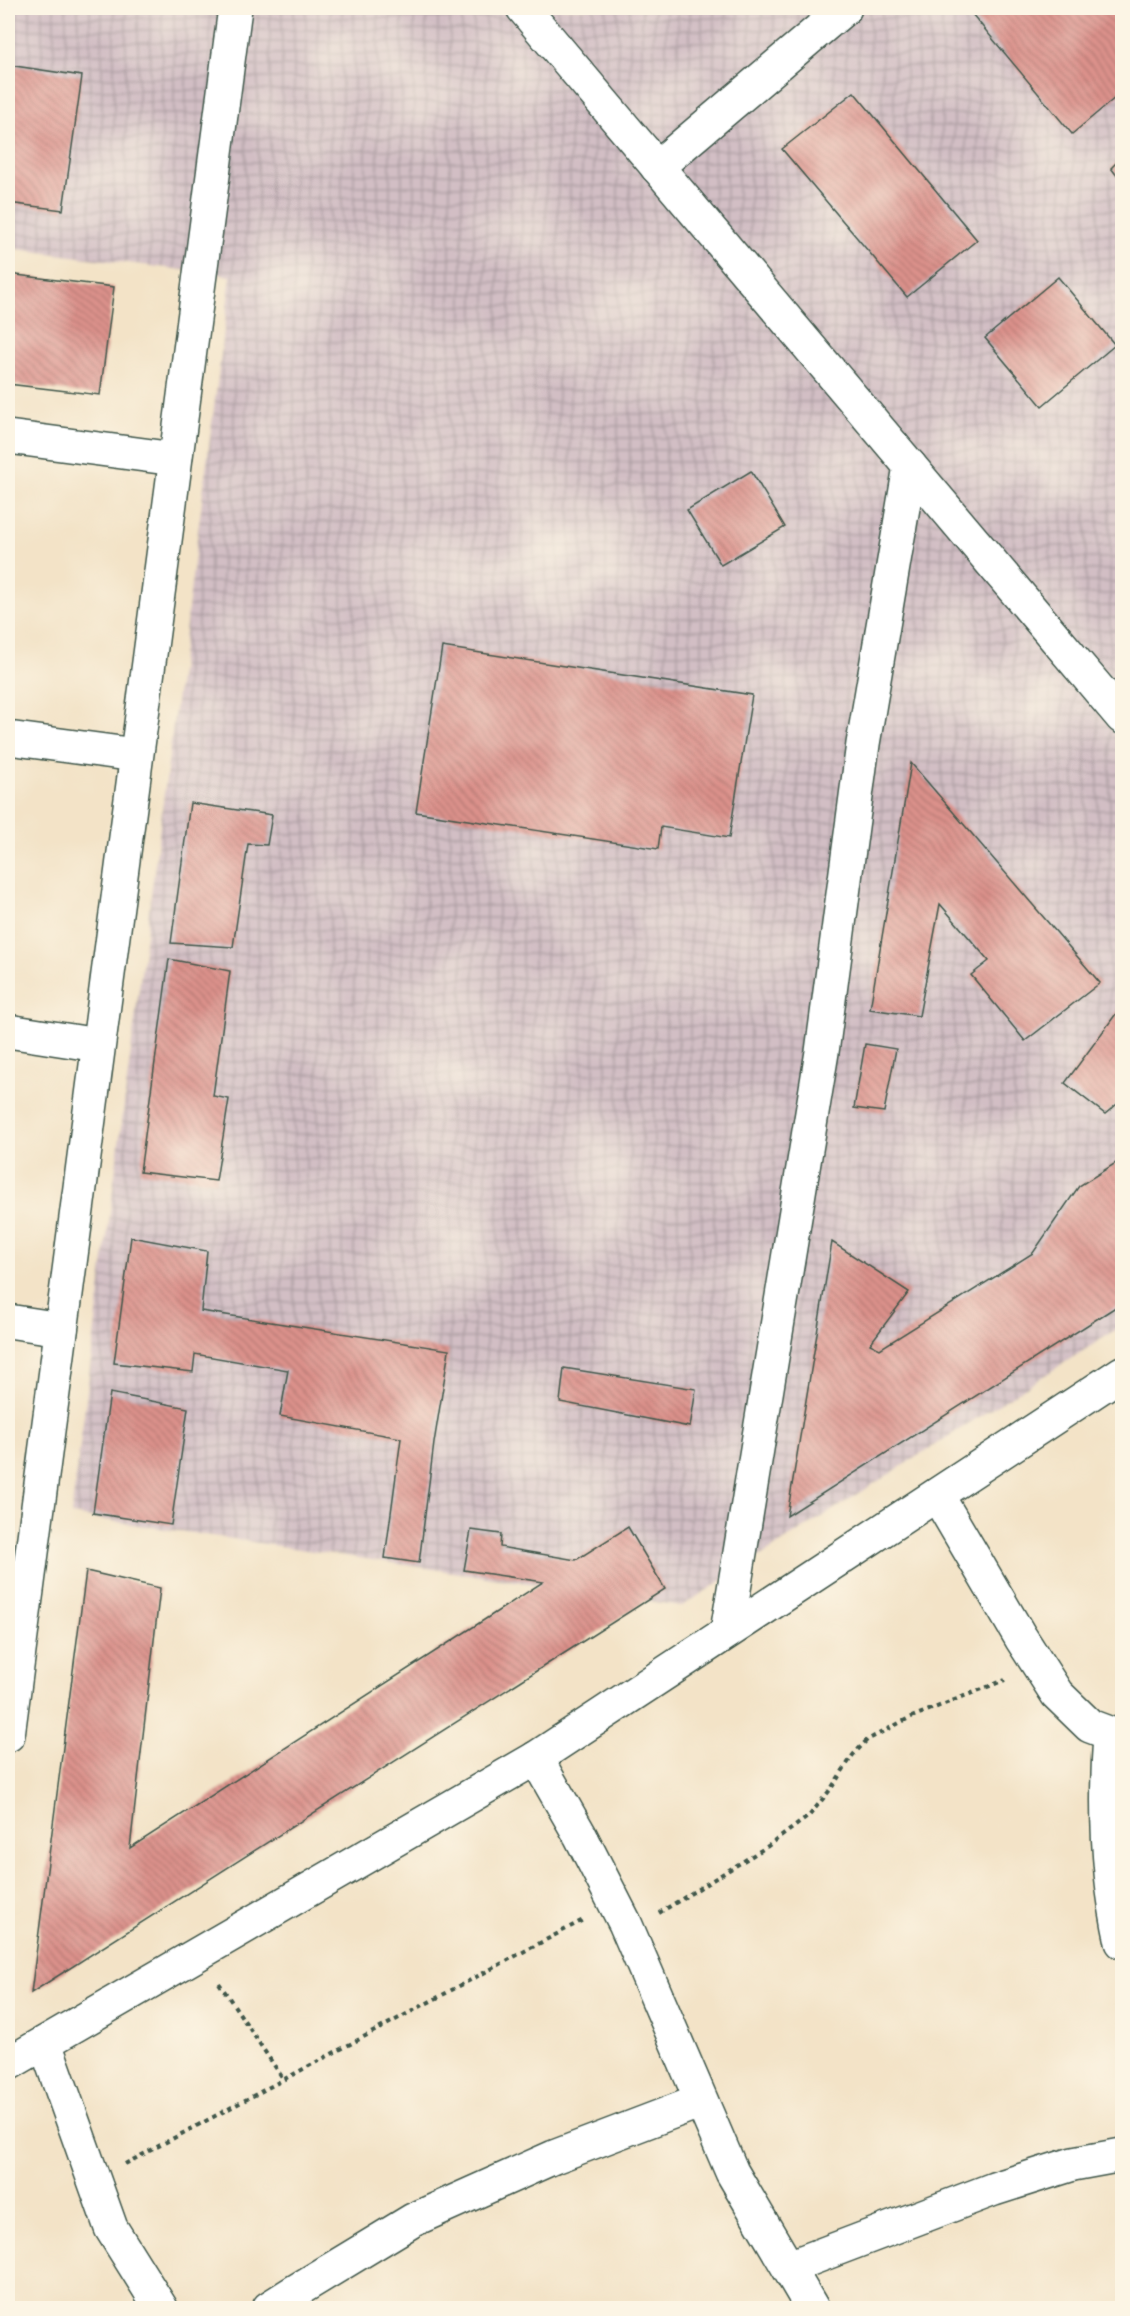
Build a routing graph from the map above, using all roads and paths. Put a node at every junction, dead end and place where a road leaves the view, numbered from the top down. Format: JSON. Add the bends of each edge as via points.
{"nodes":[{"id":1,"x":235,"y":8,"type":"edge"},
{"id":2,"x":523,"y":8,"type":"edge"},
{"id":3,"x":845,"y":8,"type":"edge"},
{"id":4,"x":657,"y":167,"type":"junction"},
{"id":5,"x":8,"y":437,"type":"edge"},
{"id":6,"x":175,"y":459,"type":"junction"},
{"id":7,"x":910,"y":466,"type":"junction"},
{"id":8,"x":1122,"y":717,"type":"edge"},
{"id":9,"x":8,"y":738,"type":"edge"},
{"id":10,"x":136,"y":755,"type":"junction"},
{"id":11,"x":8,"y":1032,"type":"edge"},
{"id":12,"x":98,"y":1045,"type":"junction"},
{"id":13,"x":8,"y":1321,"type":"edge"},
{"id":14,"x":61,"y":1329,"type":"junction"},
{"id":15,"x":1122,"y":1373,"type":"edge"},
{"id":16,"x":937,"y":1495,"type":"junction"},
{"id":17,"x":17,"y":1595,"type":"edge"},
{"id":18,"x":727,"y":1632,"type":"junction"},
{"id":19,"x":1039,"y":1666,"type":"junction"},
{"id":20,"x":8,"y":1735,"type":"edge"},
{"id":21,"x":1116,"y":1736,"type":"edge"},
{"id":22,"x":536,"y":1758,"type":"junction"},
{"id":23,"x":614,"y":1903,"type":"junction"},
{"id":24,"x":628,"y":1932,"type":"junction"},
{"id":25,"x":1122,"y":1942,"type":"edge"},
{"id":26,"x":199,"y":1953,"type":"junction"},
{"id":27,"x":45,"y":2043,"type":"junction"},
{"id":28,"x":8,"y":2064,"type":"edge"},
{"id":29,"x":284,"y":2080,"type":"junction"},
{"id":30,"x":701,"y":2101,"type":"junction"},
{"id":31,"x":1122,"y":2155,"type":"edge"},
{"id":32,"x":94,"y":2181,"type":"junction"},
{"id":33,"x":789,"y":2267,"type":"junction"},
{"id":34,"x":576,"y":2303,"type":"dead end"},
{"id":35,"x":161,"y":2308,"type":"edge"},
{"id":36,"x":269,"y":2308,"type":"edge"},
{"id":37,"x":580,"y":2308,"type":"edge"},
{"id":38,"x":812,"y":2308,"type":"edge"}],
"edges":[{"from":1,"to":6,"type":"street"},
{"from":2,"to":4,"type":"street"},
{"from":3,"to":4,"type":"street"},
{"from":4,"to":7,"type":"street"},
{"from":5,"to":6,"type":"street"},
{"from":6,"to":10,"type":"street"},
{"from":7,"to":8,"type":"street"},
{"from":7,"to":18,"type":"street","via":[[863,744],[822,1052]]},
{"from":9,"to":10,"type":"street"},
{"from":10,"to":12,"type":"street"},
{"from":11,"to":12,"type":"street"},
{"from":12,"to":14,"type":"street"},
{"from":13,"to":14,"type":"street"},
{"from":14,"to":17,"type":"street"},
{"from":15,"to":16,"type":"street"},
{"from":16,"to":18,"type":"street"},
{"from":16,"to":19,"type":"street"},
{"from":17,"to":20,"type":"street"},
{"from":18,"to":22,"type":"street"},
{"from":19,"to":21,"type":"street","via":[[1072,1710],[1090,1726]]},
{"from":19,"to":24,"type":"path","via":[[909,1718],[867,1740],[809,1816],[768,1846]]},
{"from":21,"to":25,"type":"street","via":[[1107,1783],[1113,1888]]},
{"from":22,"to":23,"type":"street"},
{"from":22,"to":26,"type":"street"},
{"from":23,"to":24,"type":"street"},
{"from":23,"to":29,"type":"path"},
{"from":24,"to":30,"type":"street"},
{"from":26,"to":27,"type":"street"},
{"from":26,"to":29,"type":"path"},
{"from":27,"to":28,"type":"street"},
{"from":27,"to":32,"type":"street"},
{"from":29,"to":32,"type":"path"},
{"from":30,"to":33,"type":"street","via":[[732,2172]]},
{"from":30,"to":36,"type":"street","via":[[554,2157],[414,2220]]},
{"from":31,"to":33,"type":"street","via":[[1073,2164],[994,2189]]},
{"from":32,"to":35,"type":"street","via":[[111,2228]]},
{"from":33,"to":38,"type":"street"},
{"from":34,"to":37,"type":"path"}]}
